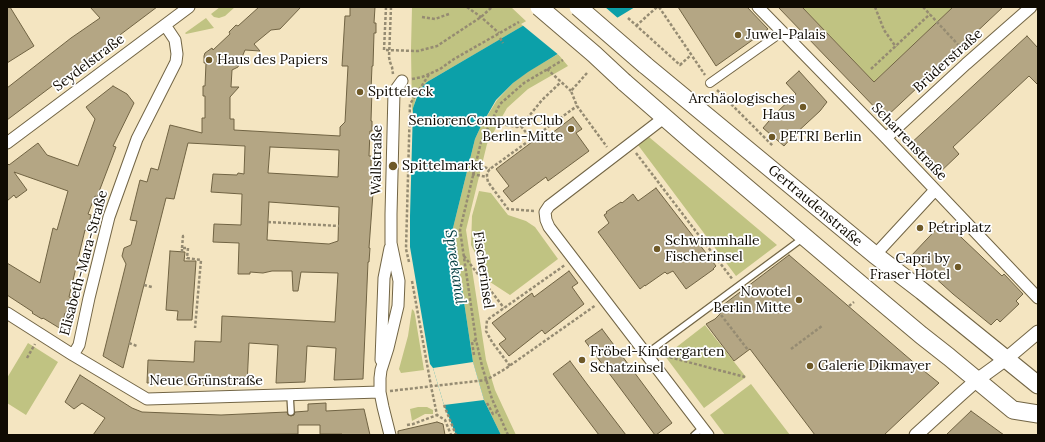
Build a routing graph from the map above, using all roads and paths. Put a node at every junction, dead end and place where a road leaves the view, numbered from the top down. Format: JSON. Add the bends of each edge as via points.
{"nodes":[{"id":1,"x":189,"y":7,"type":"edge"},
{"id":2,"x":386,"y":7,"type":"edge"},
{"id":3,"x":391,"y":7,"type":"edge"},
{"id":4,"x":467,"y":7,"type":"edge"},
{"id":5,"x":492,"y":7,"type":"edge"},
{"id":6,"x":539,"y":7,"type":"edge"},
{"id":7,"x":578,"y":7,"type":"edge"},
{"id":8,"x":658,"y":7,"type":"edge"},
{"id":9,"x":758,"y":7,"type":"edge"},
{"id":10,"x":875,"y":7,"type":"edge"},
{"id":11,"x":923,"y":7,"type":"edge"},
{"id":12,"x":1030,"y":7,"type":"edge"},
{"id":13,"x":449,"y":14,"type":"dead end"},
{"id":14,"x":930,"y":14,"type":"junction"},
{"id":15,"x":422,"y":17,"type":"dead end"},
{"id":16,"x":481,"y":17,"type":"junction"},
{"id":17,"x":628,"y":18,"type":"dead end"},
{"id":18,"x":519,"y":22,"type":"dead end"},
{"id":19,"x":165,"y":25,"type":"junction"},
{"id":20,"x":636,"y":26,"type":"junction"},
{"id":21,"x":782,"y":32,"type":"junction"},
{"id":22,"x":499,"y":34,"type":"junction"},
{"id":23,"x":500,"y":38,"type":"dead end"},
{"id":24,"x":503,"y":43,"type":"dead end"},
{"id":25,"x":896,"y":47,"type":"junction"},
{"id":26,"x":389,"y":50,"type":"junction"},
{"id":27,"x":397,"y":51,"type":"junction"},
{"id":28,"x":691,"y":55,"type":"junction"},
{"id":29,"x":397,"y":56,"type":"dead end"},
{"id":30,"x":389,"y":57,"type":"dead end"},
{"id":31,"x":972,"y":59,"type":"junction"},
{"id":32,"x":563,"y":60,"type":"dead end"},
{"id":33,"x":547,"y":69,"type":"junction"},
{"id":34,"x":871,"y":69,"type":"dead end"},
{"id":35,"x":430,"y":73,"type":"junction"},
{"id":36,"x":587,"y":73,"type":"dead end"},
{"id":37,"x":402,"y":81,"type":"joint"},
{"id":38,"x":561,"y":82,"type":"junction"},
{"id":39,"x":710,"y":84,"type":"junction"},
{"id":40,"x":571,"y":91,"type":"junction"},
{"id":41,"x":577,"y":106,"type":"junction"},
{"id":42,"x":665,"y":117,"type":"junction"},
{"id":43,"x":491,"y":122,"type":"junction"},
{"id":44,"x":521,"y":126,"type":"junction"},
{"id":45,"x":886,"y":138,"type":"junction"},
{"id":46,"x":531,"y":139,"type":"junction"},
{"id":47,"x":7,"y":143,"type":"edge"},
{"id":48,"x":630,"y":144,"type":"junction"},
{"id":49,"x":773,"y":146,"type":"dead end"},
{"id":50,"x":614,"y":156,"type":"junction"},
{"id":51,"x":475,"y":164,"type":"junction"},
{"id":52,"x":490,"y":169,"type":"junction"},
{"id":53,"x":472,"y":174,"type":"junction"},
{"id":54,"x":487,"y":178,"type":"junction"},
{"id":55,"x":935,"y":190,"type":"junction"},
{"id":56,"x":545,"y":212,"type":"junction"},
{"id":57,"x":268,"y":222,"type":"dead end"},
{"id":58,"x":339,"y":226,"type":"dead end"},
{"id":59,"x":185,"y":236,"type":"dead end"},
{"id":60,"x":805,"y":237,"type":"junction"},
{"id":61,"x":875,"y":255,"type":"junction"},
{"id":62,"x":464,"y":256,"type":"junction"},
{"id":63,"x":573,"y":259,"type":"junction"},
{"id":64,"x":409,"y":263,"type":"dead end"},
{"id":65,"x":411,"y":278,"type":"dead end"},
{"id":66,"x":144,"y":286,"type":"dead end"},
{"id":67,"x":738,"y":286,"type":"junction"},
{"id":68,"x":152,"y":288,"type":"dead end"},
{"id":69,"x":604,"y":298,"type":"junction"},
{"id":70,"x":1038,"y":298,"type":"edge"},
{"id":71,"x":854,"y":302,"type":"dead end"},
{"id":72,"x":713,"y":304,"type":"junction"},
{"id":73,"x":849,"y":306,"type":"dead end"},
{"id":74,"x":504,"y":308,"type":"junction"},
{"id":75,"x":7,"y":313,"type":"edge"},
{"id":76,"x":822,"y":326,"type":"dead end"},
{"id":77,"x":196,"y":328,"type":"dead end"},
{"id":78,"x":816,"y":331,"type":"junction"},
{"id":79,"x":1038,"y":332,"type":"edge"},
{"id":80,"x":818,"y":334,"type":"dead end"},
{"id":81,"x":476,"y":340,"type":"junction"},
{"id":82,"x":129,"y":343,"type":"dead end"},
{"id":83,"x":35,"y":344,"type":"dead end"},
{"id":84,"x":137,"y":346,"type":"dead end"},
{"id":85,"x":791,"y":349,"type":"dead end"},
{"id":86,"x":748,"y":350,"type":"dead end"},
{"id":87,"x":646,"y":354,"type":"junction"},
{"id":88,"x":73,"y":355,"type":"junction"},
{"id":89,"x":474,"y":355,"type":"dead end"},
{"id":90,"x":665,"y":356,"type":"dead end"},
{"id":91,"x":27,"y":358,"type":"dead end"},
{"id":92,"x":1006,"y":359,"type":"junction"},
{"id":93,"x":510,"y":366,"type":"junction"},
{"id":94,"x":745,"y":377,"type":"dead end"},
{"id":95,"x":486,"y":380,"type":"junction"},
{"id":96,"x":977,"y":380,"type":"junction"},
{"id":97,"x":1038,"y":385,"type":"edge"},
{"id":98,"x":431,"y":386,"type":"junction"},
{"id":99,"x":380,"y":392,"type":"junction"},
{"id":100,"x":290,"y":395,"type":"junction"},
{"id":101,"x":487,"y":403,"type":"dead end"},
{"id":102,"x":444,"y":405,"type":"dead end"},
{"id":103,"x":290,"y":412,"type":"dead end"},
{"id":104,"x":497,"y":412,"type":"junction"},
{"id":105,"x":1038,"y":414,"type":"edge"},
{"id":106,"x":437,"y":415,"type":"junction"},
{"id":107,"x":407,"y":425,"type":"dead end"},
{"id":108,"x":701,"y":433,"type":"edge"},
{"id":109,"x":390,"y":435,"type":"edge"},
{"id":110,"x":451,"y":435,"type":"edge"},
{"id":111,"x":456,"y":435,"type":"edge"},
{"id":112,"x":508,"y":435,"type":"edge"},
{"id":113,"x":916,"y":435,"type":"edge"}],
"edges":[{"from":1,"to":19,"type":"street","name":"Seydelstraße"},
{"from":2,"to":26,"type":"path","via":[[384,50]]},
{"from":3,"to":26,"type":"path"},
{"from":4,"to":16,"type":"path"},
{"from":5,"to":16,"type":"path"},
{"from":6,"to":42,"type":"main road","bridge":true},
{"from":7,"to":61,"type":"main road","name":"Gertraudenstraße","bridge":true},
{"from":8,"to":20,"type":"path"},
{"from":8,"to":28,"type":"path"},
{"from":9,"to":21,"type":"street","name":"Scharrenstraße"},
{"from":10,"to":25,"type":"path","via":[[884,30]]},
{"from":11,"to":14,"type":"path"},
{"from":12,"to":31,"type":"street","name":"Brüderstraße"},
{"from":13,"to":15,"type":"path","via":[[435,20]]},
{"from":14,"to":25,"type":"path"},
{"from":14,"to":31,"type":"path"},
{"from":16,"to":22,"type":"path"},
{"from":16,"to":27,"type":"path","via":[[437,46],[418,51]]},
{"from":17,"to":20,"type":"path"},
{"from":18,"to":22,"type":"path"},
{"from":19,"to":47,"type":"street","name":"Seydelstraße"},
{"from":19,"to":88,"type":"street","name":"Elisabeth-Mara-Straße","via":[[175,40],[176,62],[137,139],[109,217],[79,345]]},
{"from":20,"to":28,"type":"path","via":[[680,65]]},
{"from":21,"to":39,"type":"street"},
{"from":21,"to":45,"type":"street","name":"Scharrenstraße"},
{"from":22,"to":35,"type":"path"},
{"from":23,"to":24,"type":"path"},
{"from":25,"to":34,"type":"path"},
{"from":26,"to":27,"type":"path"},
{"from":26,"to":30,"type":"path"},
{"from":27,"to":29,"type":"path"},
{"from":28,"to":39,"type":"path"},
{"from":31,"to":45,"type":"street","name":"Brüderstraße"},
{"from":32,"to":33,"type":"path","name":"Fischerinsel"},
{"from":33,"to":38,"type":"path"},
{"from":33,"to":43,"type":"path","name":"Fischerinsel","via":[[524,83],[500,104]]},
{"from":35,"to":37,"type":"path"},
{"from":35,"to":64,"type":"path","via":[[410,104],[406,249]]},
{"from":36,"to":40,"type":"path"},
{"from":37,"to":99,"type":"street","name":"Wallstraße","via":[[394,92],[391,243],[384,278]]},
{"from":38,"to":40,"type":"path"},
{"from":38,"to":44,"type":"path"},
{"from":39,"to":49,"type":"path"},
{"from":40,"to":41,"type":"path"},
{"from":41,"to":46,"type":"path"},
{"from":41,"to":50,"type":"path"},
{"from":42,"to":48,"type":"street"},
{"from":42,"to":60,"type":"main road"},
{"from":43,"to":44,"type":"path"},
{"from":43,"to":51,"type":"path","name":"Fischerinsel","via":[[481,142]]},
{"from":44,"to":46,"type":"path"},
{"from":45,"to":55,"type":"street","name":"Scharrenstraße"},
{"from":46,"to":52,"type":"path"},
{"from":48,"to":50,"type":"street"},
{"from":48,"to":67,"type":"path"},
{"from":50,"to":56,"type":"street","via":[[549,206]]},
{"from":51,"to":52,"type":"path"},
{"from":51,"to":53,"type":"path","name":"Fischerinsel"},
{"from":52,"to":54,"type":"path"},
{"from":53,"to":54,"type":"path"},
{"from":53,"to":62,"type":"path","name":"Fischerinsel","via":[[460,230]]},
{"from":54,"to":56,"type":"path","via":[[508,209]]},
{"from":55,"to":61,"type":"street"},
{"from":55,"to":70,"type":"street","name":"Scharrenstraße"},
{"from":56,"to":63,"type":"street","via":[[549,227]]},
{"from":57,"to":58,"type":"path"},
{"from":59,"to":77,"type":"path","via":[[182,250],[188,248],[187,258],[200,260]]},
{"from":60,"to":67,"type":"lane"},
{"from":60,"to":96,"type":"main road"},
{"from":61,"to":92,"type":"main road","name":"Gertraudenstraße"},
{"from":62,"to":74,"type":"path"},
{"from":62,"to":81,"type":"path","name":"Fischerinsel"},
{"from":63,"to":69,"type":"street"},
{"from":63,"to":74,"type":"path"},
{"from":65,"to":98,"type":"path"},
{"from":66,"to":68,"type":"path"},
{"from":67,"to":72,"type":"lane"},
{"from":69,"to":87,"type":"street"},
{"from":69,"to":93,"type":"path"},
{"from":71,"to":73,"type":"path"},
{"from":72,"to":86,"type":"path"},
{"from":72,"to":87,"type":"lane"},
{"from":74,"to":93,"type":"path","via":[[487,320],[486,331]]},
{"from":75,"to":88,"type":"street","name":"Neue Grünstraße"},
{"from":76,"to":78,"type":"path"},
{"from":78,"to":80,"type":"path"},
{"from":78,"to":85,"type":"path"},
{"from":79,"to":92,"type":"street"},
{"from":81,"to":89,"type":"path","via":[[472,342]]},
{"from":81,"to":95,"type":"path","name":"Fischerinsel"},
{"from":82,"to":84,"type":"path"},
{"from":83,"to":91,"type":"path"},
{"from":87,"to":108,"type":"street"},
{"from":88,"to":100,"type":"street","name":"Neue Grünstraße","via":[[147,399]]},
{"from":90,"to":94,"type":"path"},
{"from":92,"to":96,"type":"street"},
{"from":92,"to":97,"type":"main road","name":"Gertraudenstraße"},
{"from":93,"to":95,"type":"path"},
{"from":95,"to":98,"type":"path"},
{"from":95,"to":104,"type":"path","name":"Fischerinsel"},
{"from":96,"to":105,"type":"main road","via":[[1013,410]]},
{"from":96,"to":113,"type":"street"},
{"from":98,"to":99,"type":"path"},
{"from":98,"to":106,"type":"path"},
{"from":99,"to":100,"type":"street","name":"Neue Grünstraße"},
{"from":99,"to":109,"type":"street","name":"Wallstraße"},
{"from":100,"to":103,"type":"lane"},
{"from":101,"to":104,"type":"path","via":[[493,414]]},
{"from":102,"to":111,"type":"path"},
{"from":104,"to":112,"type":"path","name":"Fischerinsel"},
{"from":106,"to":107,"type":"path"},
{"from":106,"to":110,"type":"path","via":[[444,420]]}]}
